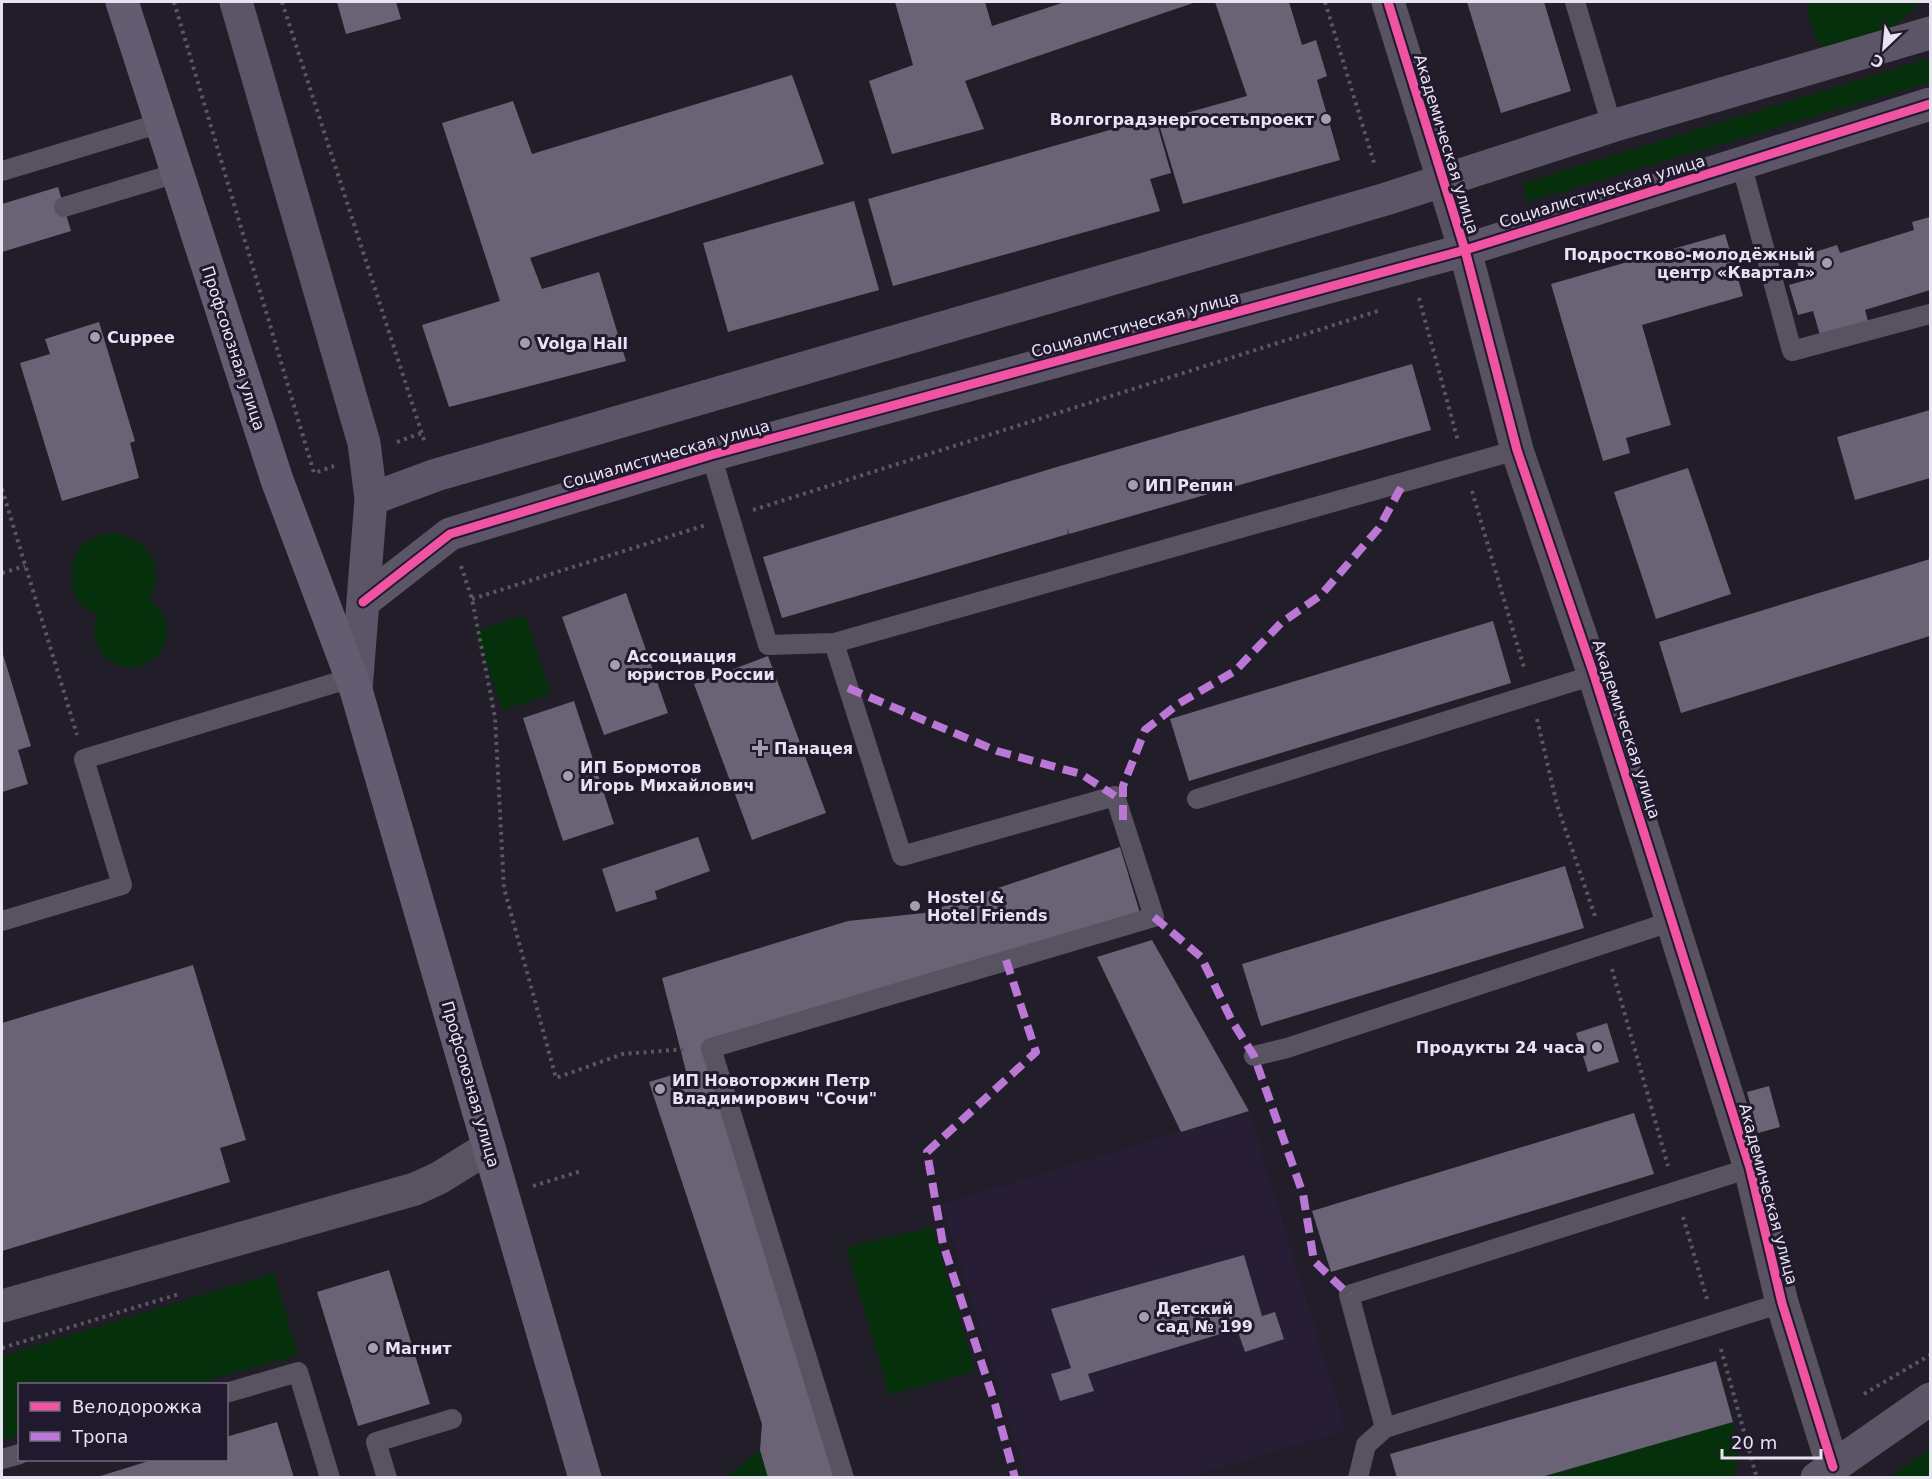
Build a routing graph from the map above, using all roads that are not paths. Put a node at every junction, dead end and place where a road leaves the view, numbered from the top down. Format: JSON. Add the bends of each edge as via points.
{"nodes":[{"id":1,"x":122,"y":2,"type":"edge"},
{"id":2,"x":236,"y":2,"type":"edge"},
{"id":3,"x":1388,"y":2,"type":"edge"},
{"id":4,"x":1575,"y":2,"type":"edge"},
{"id":5,"x":1930,"y":33,"type":"edge"},
{"id":6,"x":1930,"y":104,"type":"edge"},
{"id":7,"x":161,"y":123,"type":"junction"},
{"id":8,"x":1612,"y":126,"type":"junction"},
{"id":9,"x":1741,"y":163,"type":"junction"},
{"id":10,"x":2,"y":171,"type":"edge"},
{"id":11,"x":177,"y":173,"type":"junction"},
{"id":12,"x":1442,"y":179,"type":"junction"},
{"id":13,"x":64,"y":207,"type":"dead end"},
{"id":14,"x":1464,"y":250,"type":"junction"},
{"id":15,"x":1930,"y":314,"type":"edge"},
{"id":16,"x":1517,"y":450,"type":"junction"},
{"id":17,"x":711,"y":455,"type":"junction"},
{"id":18,"x":371,"y":499,"type":"junction"},
{"id":19,"x":363,"y":602,"type":"junction"},
{"id":20,"x":834,"y":643,"type":"junction"},
{"id":21,"x":1594,"y":675,"type":"junction"},
{"id":22,"x":353,"y":684,"type":"junction"},
{"id":23,"x":1197,"y":799,"type":"dead end"},
{"id":24,"x":2,"y":921,"type":"edge"},
{"id":25,"x":1673,"y":921,"type":"junction"},
{"id":26,"x":1254,"y":1056,"type":"dead end"},
{"id":27,"x":489,"y":1148,"type":"junction"},
{"id":28,"x":1750,"y":1168,"type":"junction"},
{"id":29,"x":1782,"y":1303,"type":"junction"},
{"id":30,"x":2,"y":1306,"type":"edge"},
{"id":31,"x":228,"y":1392,"type":"edge"},
{"id":32,"x":1930,"y":1399,"type":"edge"},
{"id":33,"x":452,"y":1419,"type":"dead end"},
{"id":34,"x":1385,"y":1428,"type":"junction"},
{"id":35,"x":18,"y":1455,"type":"edge"},
{"id":36,"x":2,"y":1459,"type":"edge"},
{"id":37,"x":1825,"y":1472,"type":"edge"},
{"id":38,"x":330,"y":1478,"type":"edge"},
{"id":39,"x":387,"y":1478,"type":"edge"},
{"id":40,"x":585,"y":1478,"type":"edge"},
{"id":41,"x":844,"y":1478,"type":"edge"},
{"id":42,"x":1358,"y":1478,"type":"edge"}],
"edges":[{"from":1,"to":7,"type":"main road","name":"Профсоюзная улица"},
{"from":2,"to":18,"type":"street","name":"Профсоюзная улица","via":[[364,443]]},
{"from":3,"to":12,"type":"street","name":"Академическая улица"},
{"from":4,"to":8,"type":"lane"},
{"from":5,"to":8,"type":"street"},
{"from":6,"to":9,"type":"street","name":"Социалистическая улица"},
{"from":7,"to":10,"type":"lane"},
{"from":7,"to":11,"type":"main road","name":"Профсоюзная улица"},
{"from":8,"to":12,"type":"street"},
{"from":9,"to":14,"type":"street","name":"Социалистическая улица"},
{"from":9,"to":15,"type":"lane","via":[[1792,351]]},
{"from":11,"to":13,"type":"lane"},
{"from":11,"to":22,"type":"main road","name":"Профсоюзная улица","via":[[277,480]]},
{"from":12,"to":14,"type":"street","name":"Академическая улица"},
{"from":12,"to":18,"type":"street","via":[[1386,199],[436,476]]},
{"from":14,"to":16,"type":"street","name":"Академическая улица"},
{"from":14,"to":17,"type":"street","name":"Социалистическая улица"},
{"from":16,"to":20,"type":"lane"},
{"from":16,"to":21,"type":"street","name":"Академическая улица"},
{"from":17,"to":19,"type":"street","name":"Социалистическая улица","via":[[450,534]]},
{"from":17,"to":20,"type":"lane","via":[[768,645]]},
{"from":18,"to":19,"type":"street","name":"Профсоюзная улица"},
{"from":19,"to":22,"type":"street","name":"Профсоюзная улица"},
{"from":20,"to":41,"type":"lane","via":[[902,856],[1115,796],[1154,917],[711,1048]]},
{"from":21,"to":23,"type":"lane"},
{"from":21,"to":25,"type":"street","name":"Академическая улица"},
{"from":22,"to":24,"type":"lane","via":[[84,759],[122,885]]},
{"from":22,"to":27,"type":"main road","name":"Профсоюзная улица"},
{"from":25,"to":26,"type":"lane"},
{"from":25,"to":28,"type":"street","name":"Академическая улица"},
{"from":27,"to":30,"type":"street","via":[[415,1189]]},
{"from":27,"to":40,"type":"main road","name":"Профсоюзная улица"},
{"from":28,"to":29,"type":"street","name":"Академическая улица"},
{"from":28,"to":34,"type":"lane","via":[[1349,1295]]},
{"from":29,"to":34,"type":"lane"},
{"from":29,"to":37,"type":"street","name":"Академическая улица"},
{"from":31,"to":38,"type":"lane","via":[[298,1372]]},
{"from":32,"to":37,"type":"street"},
{"from":33,"to":39,"type":"lane","via":[[376,1442]]},
{"from":34,"to":42,"type":"lane","via":[[1366,1445]]},
{"from":35,"to":36,"type":"lane"}]}
